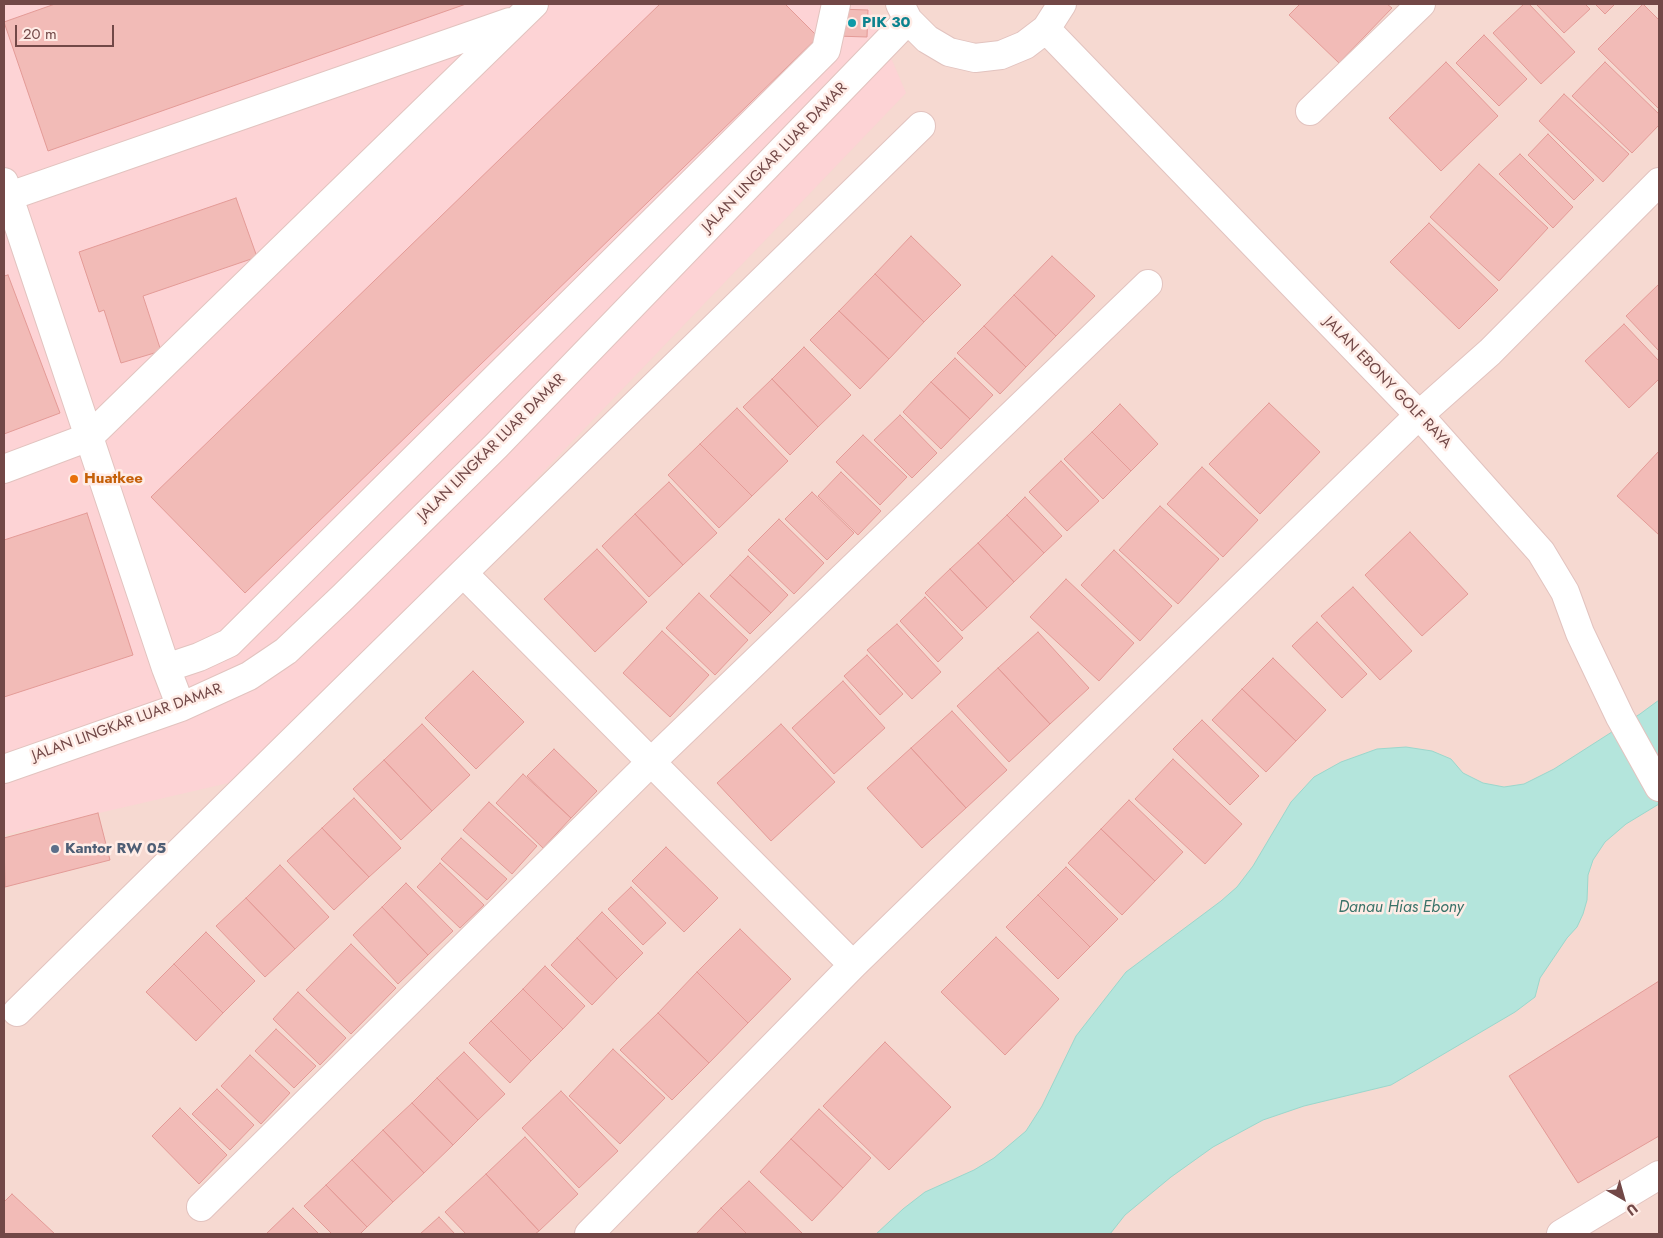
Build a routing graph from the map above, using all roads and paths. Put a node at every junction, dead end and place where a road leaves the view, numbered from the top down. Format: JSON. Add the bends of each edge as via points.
{"nodes":[{"id":1,"x":836,"y":4,"type":"edge"},
{"id":2,"x":1062,"y":4,"type":"edge"},
{"id":3,"x":1421,"y":4,"type":"edge"},
{"id":4,"x":526,"y":11,"type":"edge"},
{"id":5,"x":904,"y":12,"type":"edge"},
{"id":6,"x":1046,"y":29,"type":"junction"},
{"id":7,"x":826,"y":50,"type":"junction"},
{"id":8,"x":842,"y":88,"type":"junction"},
{"id":9,"x":1310,"y":111,"type":"dead end"},
{"id":10,"x":921,"y":126,"type":"dead end"},
{"id":11,"x":1659,"y":182,"type":"edge"},
{"id":12,"x":5,"y":192,"type":"edge"},
{"id":13,"x":1148,"y":284,"type":"dead end"},
{"id":14,"x":1419,"y":415,"type":"junction"},
{"id":15,"x":89,"y":437,"type":"junction"},
{"id":16,"x":4,"y":469,"type":"edge"},
{"id":17,"x":463,"y":573,"type":"junction"},
{"id":18,"x":166,"y":668,"type":"junction"},
{"id":19,"x":181,"y":706,"type":"junction"},
{"id":20,"x":652,"y":762,"type":"junction"},
{"id":21,"x":4,"y":769,"type":"edge"},
{"id":22,"x":1659,"y":787,"type":"edge"},
{"id":23,"x":853,"y":965,"type":"junction"},
{"id":24,"x":17,"y":1012,"type":"dead end"},
{"id":25,"x":1659,"y":1175,"type":"edge"},
{"id":26,"x":201,"y":1207,"type":"dead end"},
{"id":27,"x":588,"y":1234,"type":"edge"},
{"id":28,"x":1560,"y":1234,"type":"edge"}],
"edges":[{"from":1,"to":7,"type":"street"},
{"from":2,"to":6,"type":"street"},
{"from":3,"to":9,"type":"street"},
{"from":4,"to":12,"type":"street"},
{"from":4,"to":15,"type":"street"},
{"from":5,"to":6,"type":"street","via":[[926,39],[949,52],[975,58],[1001,55],[1025,45]]},
{"from":5,"to":8,"type":"street","name":"JALAN LINGKAR LUAR DAMAR"},
{"from":6,"to":14,"type":"street","name":"JALAN EBONY GOLF RAYA"},
{"from":7,"to":8,"type":"street"},
{"from":7,"to":18,"type":"street","via":[[229,643]]},
{"from":8,"to":19,"type":"street","name":"JALAN LINGKAR LUAR DAMAR","via":[[496,446],[286,651],[249,676]]},
{"from":10,"to":17,"type":"street"},
{"from":11,"to":14,"type":"street","via":[[1490,352]]},
{"from":12,"to":15,"type":"street"},
{"from":13,"to":20,"type":"street"},
{"from":14,"to":22,"type":"street","name":"JALAN EBONY GOLF RAYA","via":[[1541,552],[1565,592],[1580,633],[1620,717]]},
{"from":14,"to":23,"type":"street"},
{"from":15,"to":16,"type":"street"},
{"from":15,"to":18,"type":"street"},
{"from":17,"to":20,"type":"street"},
{"from":17,"to":24,"type":"street"},
{"from":18,"to":19,"type":"street"},
{"from":19,"to":21,"type":"street","name":"JALAN LINGKAR LUAR DAMAR"},
{"from":20,"to":23,"type":"street"},
{"from":20,"to":26,"type":"street"},
{"from":23,"to":27,"type":"street"},
{"from":25,"to":28,"type":"street"}]}
